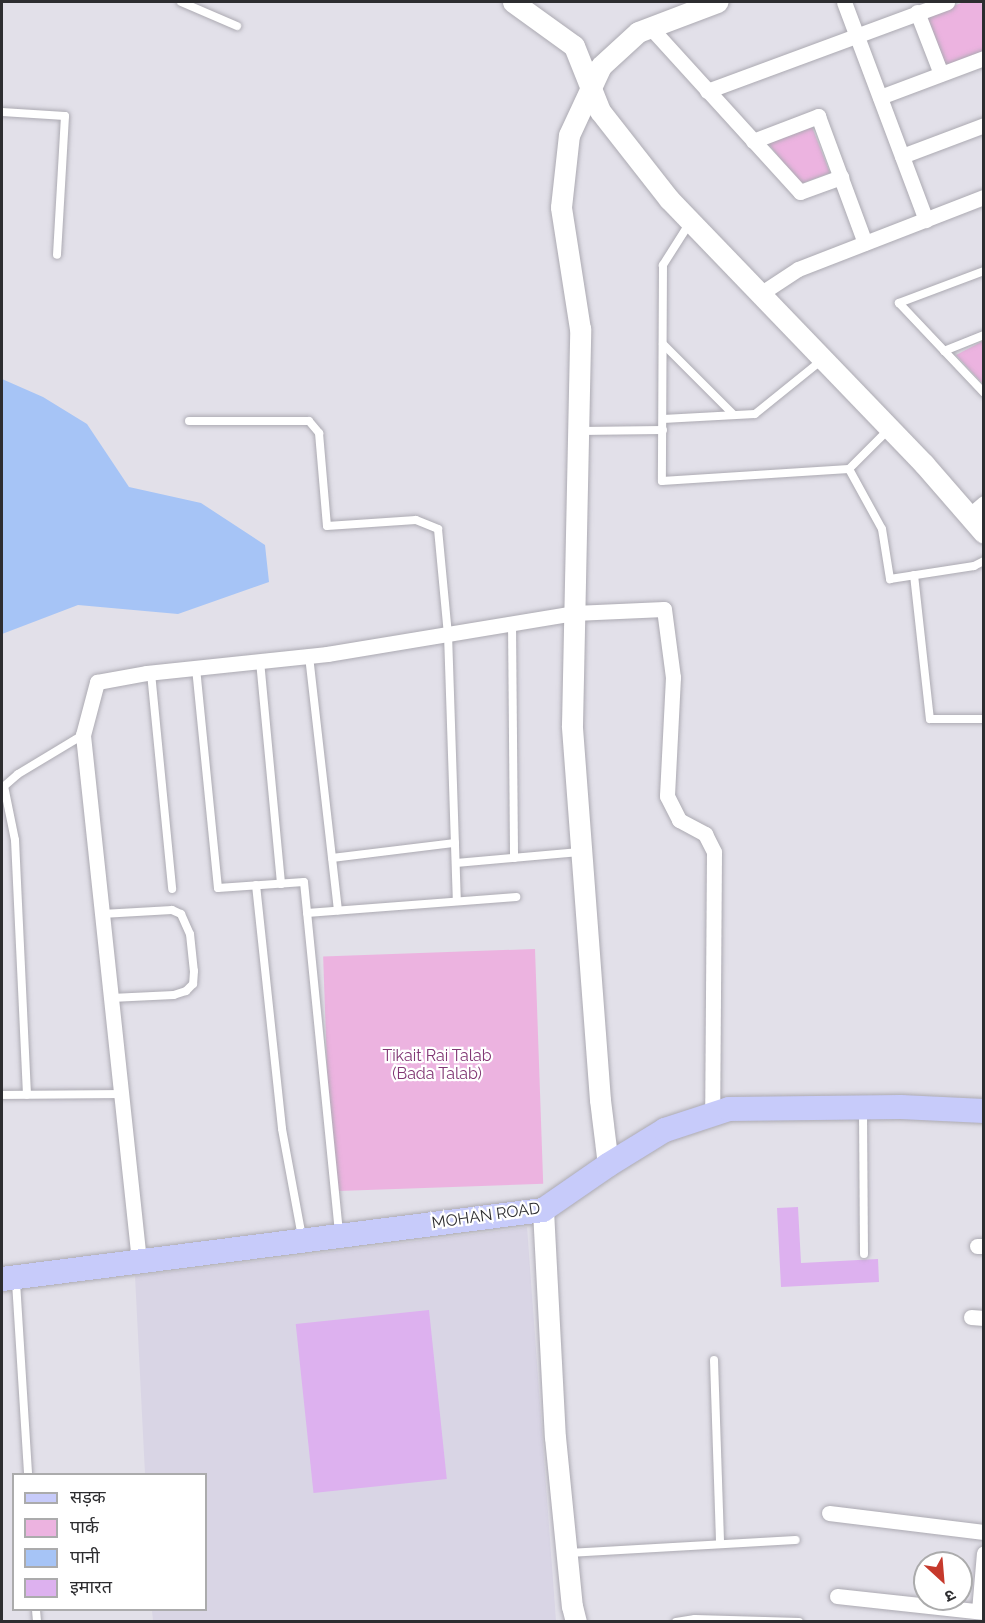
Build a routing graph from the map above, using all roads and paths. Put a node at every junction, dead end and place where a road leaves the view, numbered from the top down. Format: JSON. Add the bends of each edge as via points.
{"nodes":[{"id":1,"x":181,"y":2,"type":"edge"},
{"id":2,"x":513,"y":2,"type":"edge"},
{"id":3,"x":844,"y":2,"type":"edge"},
{"id":4,"x":947,"y":2,"type":"edge"},
{"id":5,"x":708,"y":3,"type":"edge"},
{"id":6,"x":533,"y":8,"type":"edge"},
{"id":7,"x":917,"y":12,"type":"junction"},
{"id":8,"x":237,"y":26,"type":"dead end"},
{"id":9,"x":650,"y":27,"type":"junction"},
{"id":10,"x":856,"y":35,"type":"junction"},
{"id":11,"x":984,"y":58,"type":"edge"},
{"id":12,"x":941,"y":74,"type":"junction"},
{"id":13,"x":592,"y":90,"type":"junction"},
{"id":14,"x":707,"y":90,"type":"junction"},
{"id":15,"x":880,"y":97,"type":"junction"},
{"id":16,"x":2,"y":112,"type":"edge"},
{"id":17,"x":984,"y":125,"type":"edge"},
{"id":18,"x":753,"y":141,"type":"junction"},
{"id":19,"x":902,"y":156,"type":"junction"},
{"id":20,"x":841,"y":177,"type":"junction"},
{"id":21,"x":984,"y":197,"type":"edge"},
{"id":22,"x":926,"y":220,"type":"junction"},
{"id":23,"x":691,"y":221,"type":"junction"},
{"id":24,"x":865,"y":243,"type":"junction"},
{"id":25,"x":57,"y":255,"type":"dead end"},
{"id":26,"x":984,"y":271,"type":"edge"},
{"id":27,"x":760,"y":294,"type":"junction"},
{"id":28,"x":984,"y":334,"type":"edge"},
{"id":29,"x":663,"y":344,"type":"junction"},
{"id":30,"x":944,"y":351,"type":"junction"},
{"id":31,"x":822,"y":360,"type":"junction"},
{"id":32,"x":984,"y":393,"type":"edge"},
{"id":33,"x":734,"y":415,"type":"junction"},
{"id":34,"x":663,"y":419,"type":"junction"},
{"id":35,"x":189,"y":421,"type":"dead end"},
{"id":36,"x":890,"y":429,"type":"junction"},
{"id":37,"x":663,"y":430,"type":"junction"},
{"id":38,"x":578,"y":431,"type":"junction"},
{"id":39,"x":849,"y":469,"type":"junction"},
{"id":40,"x":976,"y":510,"type":"edge"},
{"id":41,"x":984,"y":533,"type":"edge"},
{"id":42,"x":984,"y":561,"type":"edge"},
{"id":43,"x":914,"y":575,"type":"junction"},
{"id":44,"x":574,"y":613,"type":"junction"},
{"id":45,"x":512,"y":623,"type":"junction"},
{"id":46,"x":448,"y":634,"type":"junction"},
{"id":47,"x":309,"y":656,"type":"junction"},
{"id":48,"x":260,"y":661,"type":"junction"},
{"id":49,"x":196,"y":668,"type":"junction"},
{"id":50,"x":151,"y":673,"type":"junction"},
{"id":51,"x":984,"y":719,"type":"edge"},
{"id":52,"x":83,"y":735,"type":"junction"},
{"id":53,"x":3,"y":787,"type":"edge"},
{"id":54,"x":455,"y":843,"type":"junction"},
{"id":55,"x":582,"y":852,"type":"junction"},
{"id":56,"x":332,"y":858,"type":"junction"},
{"id":57,"x":514,"y":858,"type":"junction"},
{"id":58,"x":456,"y":863,"type":"junction"},
{"id":59,"x":281,"y":884,"type":"junction"},
{"id":60,"x":256,"y":885,"type":"junction"},
{"id":61,"x":172,"y":889,"type":"dead end"},
{"id":62,"x":516,"y":897,"type":"dead end"},
{"id":63,"x":457,"y":901,"type":"junction"},
{"id":64,"x":338,"y":910,"type":"junction"},
{"id":65,"x":307,"y":913,"type":"junction"},
{"id":66,"x":102,"y":914,"type":"junction"},
{"id":67,"x":111,"y":998,"type":"junction"},
{"id":68,"x":121,"y":1094,"type":"junction"},
{"id":69,"x":2,"y":1095,"type":"edge"},
{"id":70,"x":27,"y":1095,"type":"junction"},
{"id":71,"x":863,"y":1107,"type":"junction"},
{"id":72,"x":984,"y":1111,"type":"edge"},
{"id":73,"x":712,"y":1114,"type":"junction"},
{"id":74,"x":608,"y":1165,"type":"junction"},
{"id":75,"x":543,"y":1210,"type":"junction"},
{"id":76,"x":340,"y":1236,"type":"junction"},
{"id":77,"x":302,"y":1241,"type":"junction"},
{"id":78,"x":864,"y":1254,"type":"dead end"},
{"id":79,"x":139,"y":1261,"type":"junction"},
{"id":80,"x":8,"y":1278,"type":"edge"},
{"id":81,"x":714,"y":1359,"type":"dead end"},
{"id":82,"x":28,"y":1473,"type":"edge"},
{"id":83,"x":829,"y":1513,"type":"dead end"},
{"id":84,"x":984,"y":1532,"type":"edge"},
{"id":85,"x":796,"y":1540,"type":"dead end"},
{"id":86,"x":720,"y":1544,"type":"junction"},
{"id":87,"x":984,"y":1552,"type":"edge"},
{"id":88,"x":566,"y":1553,"type":"junction"},
{"id":89,"x":837,"y":1596,"type":"dead end"},
{"id":90,"x":981,"y":1611,"type":"edge"},
{"id":91,"x":576,"y":1622,"type":"edge"},
{"id":92,"x":676,"y":1622,"type":"edge"},
{"id":93,"x":799,"y":1622,"type":"edge"}],
"edges":[{"from":1,"to":8,"type":"lane"},
{"from":2,"to":6,"type":"street"},
{"from":3,"to":10,"type":"street"},
{"from":4,"to":7,"type":"street"},
{"from":5,"to":9,"type":"street"},
{"from":6,"to":13,"type":"street","via":[[574,46]]},
{"from":7,"to":10,"type":"street"},
{"from":7,"to":12,"type":"street"},
{"from":9,"to":13,"type":"street","via":[[638,32],[601,66]]},
{"from":9,"to":14,"type":"street"},
{"from":10,"to":14,"type":"street"},
{"from":10,"to":15,"type":"street"},
{"from":11,"to":12,"type":"street"},
{"from":12,"to":15,"type":"street"},
{"from":13,"to":23,"type":"street","via":[[600,111],[620,139]]},
{"from":13,"to":38,"type":"street","via":[[569,135],[561,207],[580,329]]},
{"from":14,"to":18,"type":"street"},
{"from":15,"to":19,"type":"street"},
{"from":16,"to":25,"type":"lane","via":[[65,116]]},
{"from":17,"to":19,"type":"street"},
{"from":18,"to":20,"type":"street","via":[[800,192]]},
{"from":18,"to":20,"type":"street","via":[[818,116]]},
{"from":19,"to":22,"type":"street"},
{"from":20,"to":24,"type":"street"},
{"from":21,"to":22,"type":"street"},
{"from":22,"to":24,"type":"street"},
{"from":23,"to":27,"type":"street"},
{"from":23,"to":29,"type":"lane","via":[[663,265]]},
{"from":24,"to":27,"type":"street","via":[[798,269]]},
{"from":26,"to":30,"type":"lane","via":[[899,303]]},
{"from":27,"to":31,"type":"street"},
{"from":28,"to":30,"type":"lane"},
{"from":29,"to":33,"type":"lane"},
{"from":29,"to":34,"type":"lane"},
{"from":30,"to":32,"type":"lane"},
{"from":31,"to":33,"type":"lane","via":[[755,414]]},
{"from":31,"to":36,"type":"street"},
{"from":33,"to":34,"type":"lane"},
{"from":34,"to":37,"type":"lane"},
{"from":35,"to":46,"type":"lane","via":[[309,421],[319,433],[327,526],[416,520],[438,529]]},
{"from":36,"to":39,"type":"lane"},
{"from":36,"to":40,"type":"street"},
{"from":37,"to":38,"type":"lane"},
{"from":37,"to":39,"type":"lane","via":[[662,481]]},
{"from":38,"to":44,"type":"street"},
{"from":39,"to":43,"type":"lane","via":[[882,529],[890,579]]},
{"from":40,"to":41,"type":"street"},
{"from":42,"to":43,"type":"lane"},
{"from":43,"to":51,"type":"lane","via":[[930,719]]},
{"from":44,"to":45,"type":"street"},
{"from":44,"to":55,"type":"street","via":[[572,724]]},
{"from":44,"to":73,"type":"street","via":[[664,609],[672,677],[667,796],[679,820],[705,834],[714,852]]},
{"from":45,"to":46,"type":"street"},
{"from":45,"to":57,"type":"lane"},
{"from":46,"to":47,"type":"street"},
{"from":46,"to":54,"type":"lane"},
{"from":47,"to":48,"type":"street"},
{"from":47,"to":56,"type":"lane"},
{"from":48,"to":49,"type":"street"},
{"from":48,"to":59,"type":"lane"},
{"from":49,"to":50,"type":"street"},
{"from":49,"to":60,"type":"lane","via":[[218,888]]},
{"from":50,"to":52,"type":"street","via":[[97,682]]},
{"from":50,"to":61,"type":"lane"},
{"from":52,"to":53,"type":"lane"},
{"from":52,"to":66,"type":"street"},
{"from":53,"to":70,"type":"lane","via":[[15,840]]},
{"from":54,"to":56,"type":"lane"},
{"from":54,"to":58,"type":"lane"},
{"from":55,"to":57,"type":"lane"},
{"from":55,"to":74,"type":"street"},
{"from":56,"to":64,"type":"lane"},
{"from":57,"to":58,"type":"lane"},
{"from":58,"to":63,"type":"lane"},
{"from":59,"to":60,"type":"lane"},
{"from":59,"to":65,"type":"lane","via":[[303,882]]},
{"from":60,"to":77,"type":"lane","via":[[282,1129]]},
{"from":62,"to":63,"type":"lane"},
{"from":63,"to":64,"type":"lane"},
{"from":64,"to":65,"type":"lane"},
{"from":65,"to":76,"type":"lane"},
{"from":66,"to":67,"type":"street"},
{"from":66,"to":67,"type":"lane","via":[[172,910],[186,922],[192,952],[193,984],[186,991]]},
{"from":67,"to":68,"type":"street"},
{"from":68,"to":70,"type":"lane"},
{"from":68,"to":79,"type":"street"},
{"from":69,"to":70,"type":"lane"},
{"from":71,"to":72,"type":"main road","name":"MOHAN ROAD"},
{"from":71,"to":73,"type":"main road","name":"MOHAN ROAD","via":[[729,1108]]},
{"from":71,"to":78,"type":"lane"},
{"from":73,"to":74,"type":"main road","name":"MOHAN ROAD","via":[[664,1130]]},
{"from":74,"to":75,"type":"main road","name":"MOHAN ROAD"},
{"from":75,"to":76,"type":"main road","name":"MOHAN ROAD"},
{"from":75,"to":88,"type":"street","via":[[555,1437]]},
{"from":76,"to":77,"type":"main road","name":"MOHAN ROAD"},
{"from":77,"to":79,"type":"main road","name":"MOHAN ROAD"},
{"from":79,"to":80,"type":"main road","name":"MOHAN ROAD"},
{"from":80,"to":82,"type":"lane"},
{"from":81,"to":86,"type":"lane"},
{"from":83,"to":84,"type":"street"},
{"from":85,"to":86,"type":"lane"},
{"from":86,"to":88,"type":"lane"},
{"from":87,"to":90,"type":"street"},
{"from":88,"to":91,"type":"street"},
{"from":89,"to":90,"type":"street"},
{"from":92,"to":93,"type":"lane"}]}
